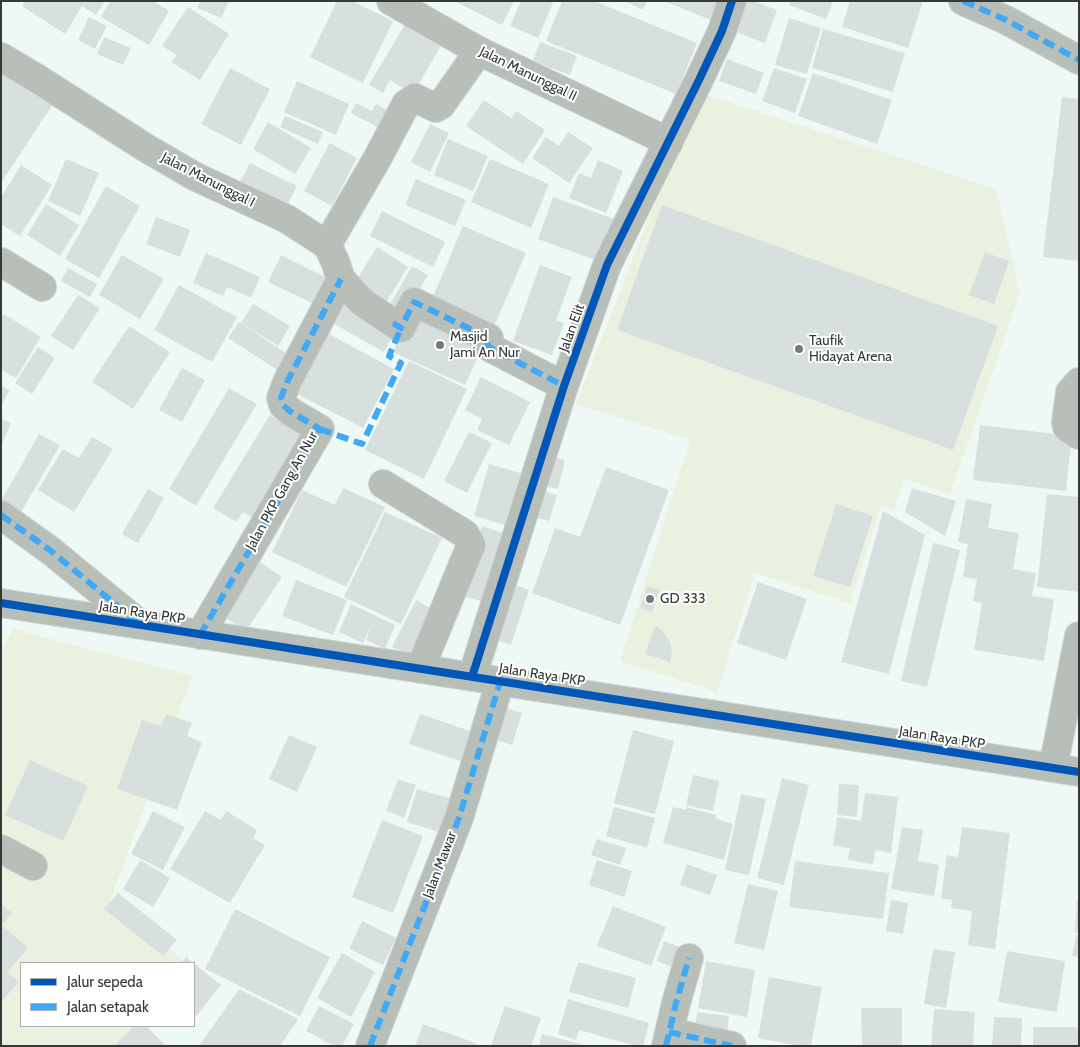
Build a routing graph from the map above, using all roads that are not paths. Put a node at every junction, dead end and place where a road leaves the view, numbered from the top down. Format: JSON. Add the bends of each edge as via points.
{"nodes":[{"id":1,"x":391,"y":1,"type":"edge"},
{"id":2,"x":732,"y":1,"type":"edge"},
{"id":3,"x":963,"y":1,"type":"edge"},
{"id":4,"x":479,"y":51,"type":"junction"},
{"id":5,"x":1,"y":57,"type":"edge"},
{"id":6,"x":1079,"y":60,"type":"edge"},
{"id":7,"x":669,"y":142,"type":"junction"},
{"id":8,"x":327,"y":245,"type":"junction"},
{"id":9,"x":1,"y":262,"type":"edge"},
{"id":10,"x":341,"y":279,"type":"junction"},
{"id":11,"x":42,"y":286,"type":"dead end"},
{"id":12,"x":1079,"y":382,"type":"edge"},
{"id":13,"x":564,"y":386,"type":"junction"},
{"id":14,"x":1079,"y":435,"type":"edge"},
{"id":15,"x":383,"y":484,"type":"dead end"},
{"id":16,"x":1,"y":515,"type":"edge"},
{"id":17,"x":1,"y":603,"type":"edge"},
{"id":18,"x":141,"y":625,"type":"junction"},
{"id":19,"x":200,"y":635,"type":"junction"},
{"id":20,"x":1079,"y":636,"type":"edge"},
{"id":21,"x":420,"y":669,"type":"junction"},
{"id":22,"x":472,"y":677,"type":"junction"},
{"id":23,"x":500,"y":682,"type":"junction"},
{"id":24,"x":1066,"y":770,"type":"edge"},
{"id":25,"x":1,"y":849,"type":"edge"},
{"id":26,"x":33,"y":866,"type":"dead end"},
{"id":27,"x":690,"y":958,"type":"dead end"},
{"id":28,"x":668,"y":1039,"type":"edge"},
{"id":29,"x":370,"y":1046,"type":"edge"},
{"id":30,"x":732,"y":1046,"type":"edge"}],
"edges":[{"from":1,"to":4,"type":"street","name":"Jalan Manunggal II"},
{"from":2,"to":7,"type":"street","name":"Jalan Elit","via":[[722,31]]},
{"from":3,"to":6,"type":"street","via":[[1006,20]]},
{"from":4,"to":7,"type":"street","name":"Jalan Manunggal II"},
{"from":4,"to":8,"type":"street","via":[[441,105],[436,108],[415,98],[403,108]]},
{"from":5,"to":8,"type":"street","name":"Jalan Manunggal I","via":[[196,177],[286,219]]},
{"from":7,"to":13,"type":"street","name":"Jalan Elit","via":[[607,265]]},
{"from":8,"to":10,"type":"street"},
{"from":9,"to":11,"type":"street"},
{"from":10,"to":13,"type":"street","via":[[362,302],[402,328],[414,302],[489,338],[487,346]]},
{"from":10,"to":19,"type":"street","name":"Jalan PKP Gang An Nur","via":[[281,398],[291,412],[320,429]]},
{"from":12,"to":14,"type":"street","via":[[1070,392],[1066,422],[1067,427]]},
{"from":13,"to":22,"type":"street","name":"Jalan Elit"},
{"from":15,"to":21,"type":"street","via":[[465,534],[471,545]]},
{"from":16,"to":18,"type":"street","via":[[51,551]]},
{"from":17,"to":18,"type":"street","name":"Jalan Raya PKP"},
{"from":18,"to":19,"type":"street","name":"Jalan Raya PKP"},
{"from":19,"to":21,"type":"street","name":"Jalan Raya PKP"},
{"from":20,"to":24,"type":"street"},
{"from":21,"to":22,"type":"street","name":"Jalan Raya PKP"},
{"from":22,"to":23,"type":"street","name":"Jalan Raya PKP"},
{"from":23,"to":24,"type":"street","name":"Jalan Raya PKP"},
{"from":23,"to":29,"type":"street","name":"Jalan Mawar","via":[[458,818]]},
{"from":25,"to":26,"type":"street"},
{"from":27,"to":28,"type":"street"},
{"from":28,"to":30,"type":"street"}]}
